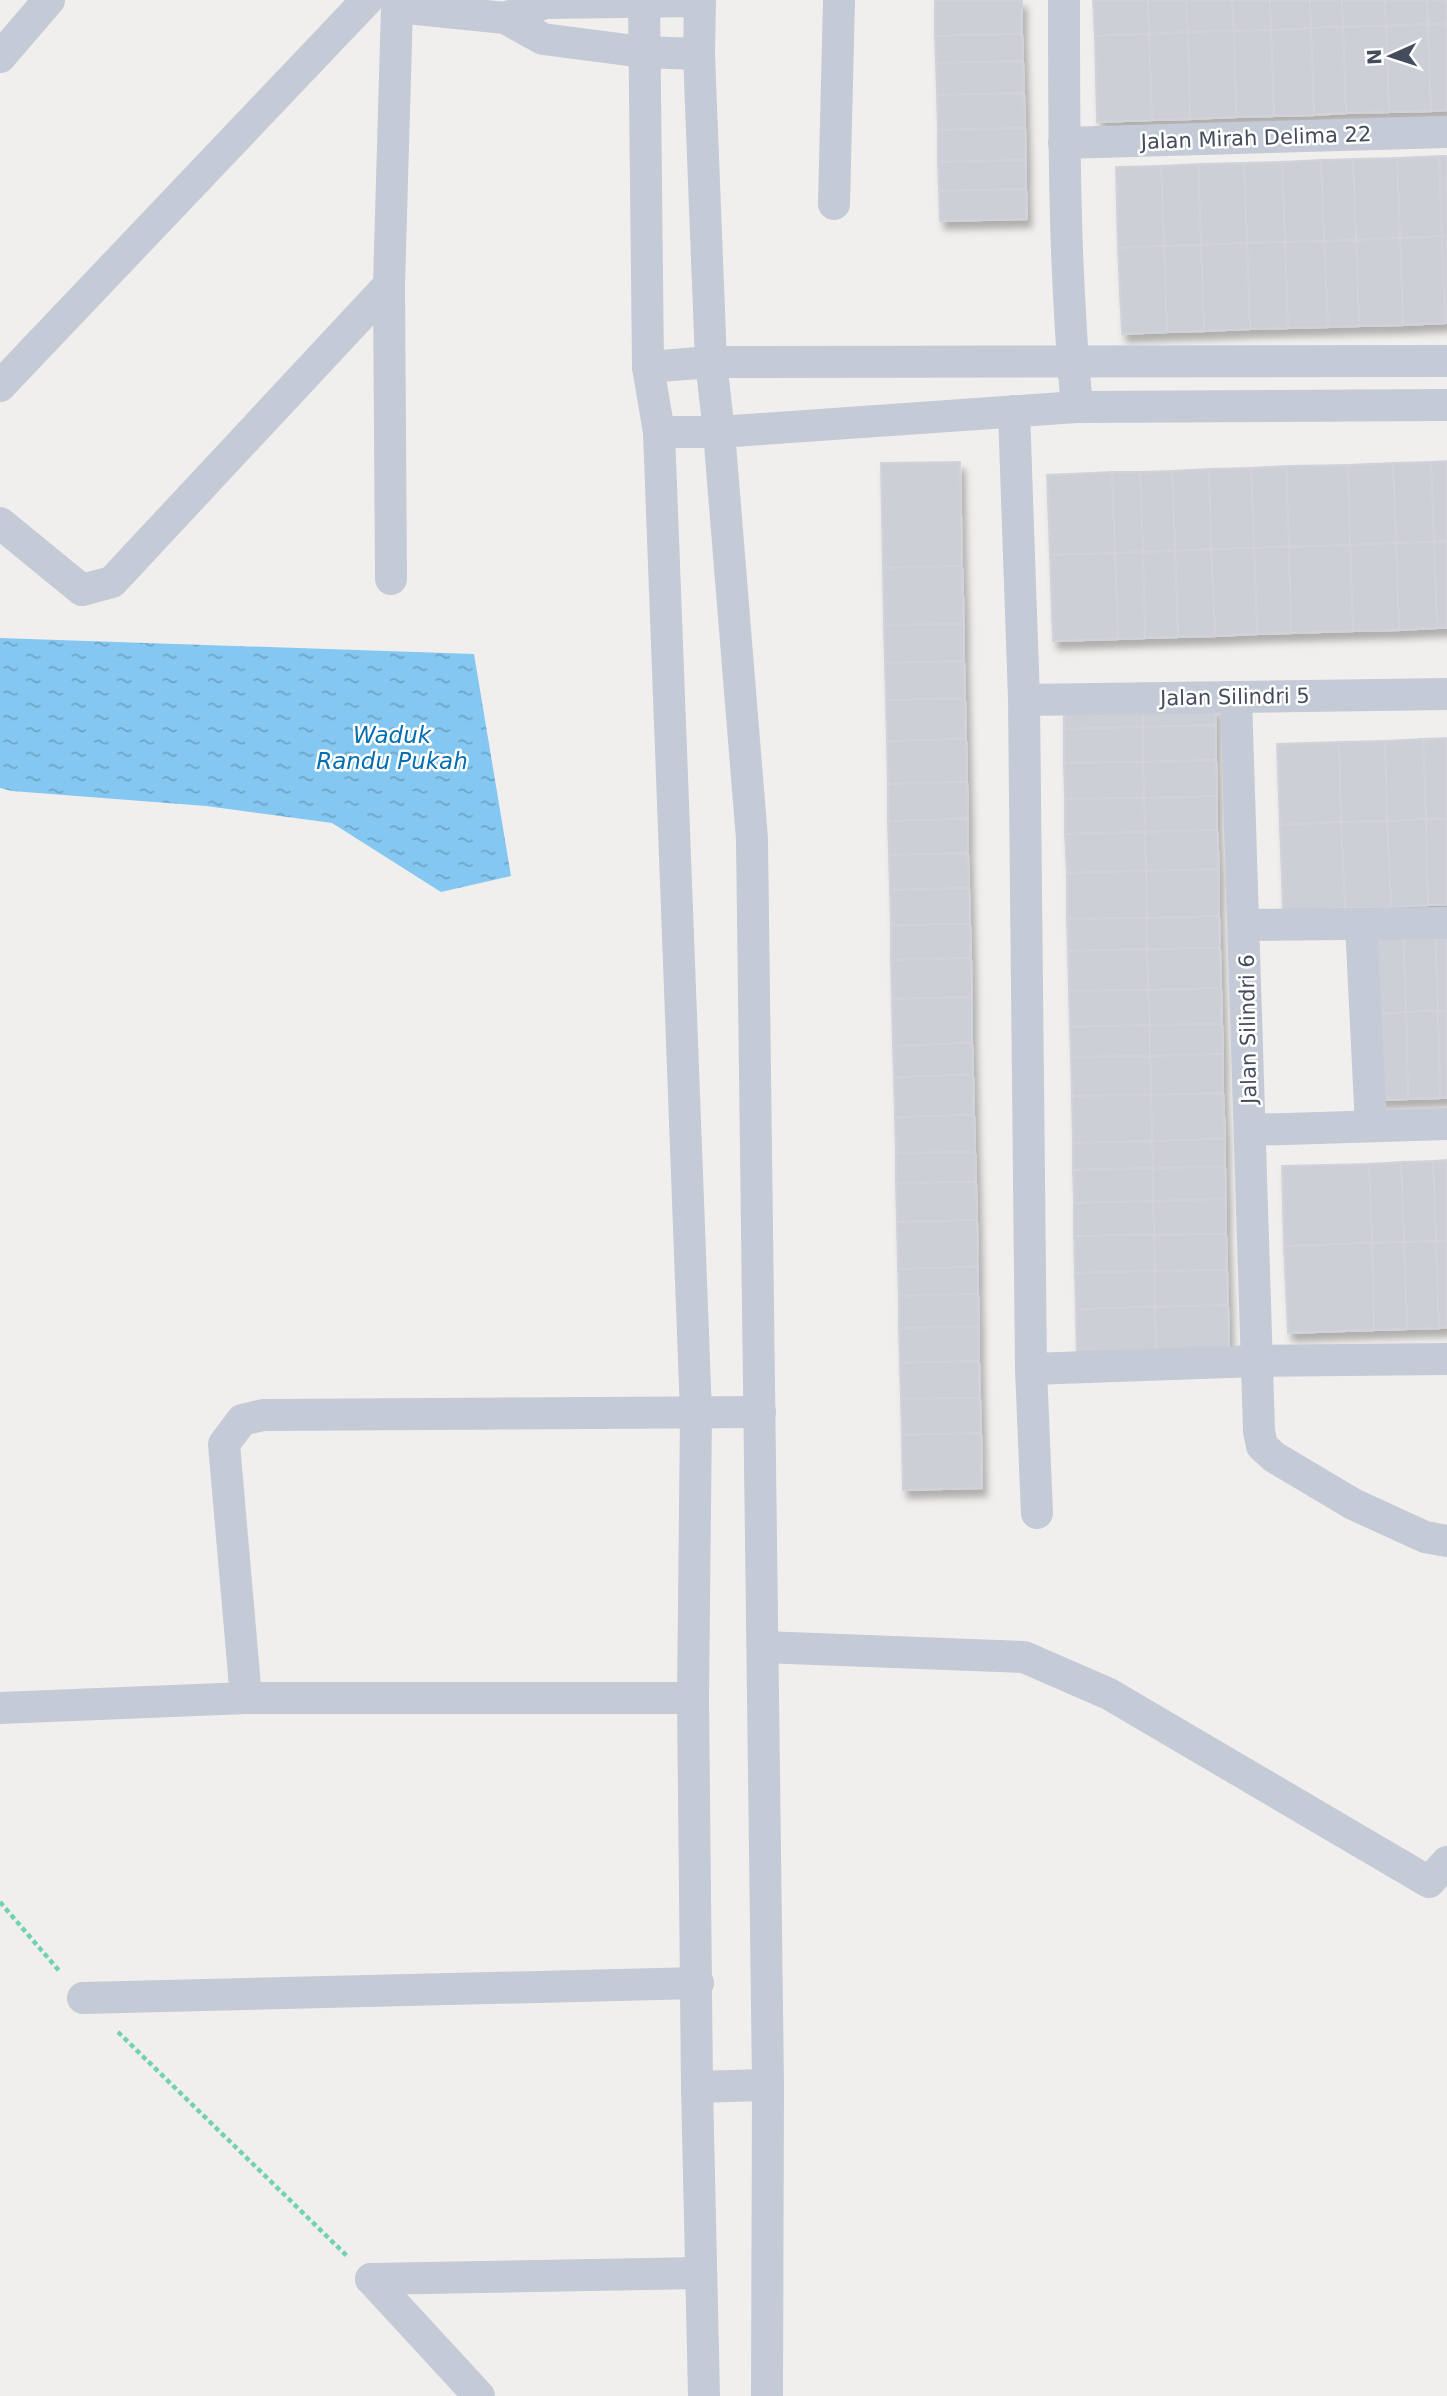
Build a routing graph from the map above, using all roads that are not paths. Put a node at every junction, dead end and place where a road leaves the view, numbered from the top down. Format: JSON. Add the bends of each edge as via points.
{"nodes":[{"id":1,"x":49,"y":0,"type":"edge"},
{"id":2,"x":367,"y":0,"type":"edge"},
{"id":3,"x":644,"y":0,"type":"edge"},
{"id":4,"x":839,"y":0,"type":"edge"},
{"id":5,"x":1064,"y":0,"type":"edge"},
{"id":6,"x":700,"y":1,"type":"edge"},
{"id":7,"x":398,"y":3,"type":"edge"},
{"id":8,"x":505,"y":18,"type":"junction"},
{"id":9,"x":643,"y":52,"type":"junction"},
{"id":10,"x":699,"y":54,"type":"junction"},
{"id":11,"x":0,"y":57,"type":"edge"},
{"id":12,"x":1447,"y":132,"type":"edge"},
{"id":13,"x":1064,"y":143,"type":"junction"},
{"id":14,"x":834,"y":204,"type":"dead end"},
{"id":15,"x":389,"y":285,"type":"junction"},
{"id":16,"x":1447,"y":361,"type":"edge"},
{"id":17,"x":710,"y":362,"type":"junction"},
{"id":18,"x":1073,"y":362,"type":"junction"},
{"id":19,"x":648,"y":367,"type":"junction"},
{"id":20,"x":0,"y":386,"type":"edge"},
{"id":21,"x":1447,"y":405,"type":"edge"},
{"id":22,"x":1077,"y":407,"type":"junction"},
{"id":23,"x":1014,"y":411,"type":"junction"},
{"id":24,"x":659,"y":432,"type":"junction"},
{"id":25,"x":719,"y":432,"type":"junction"},
{"id":26,"x":0,"y":523,"type":"edge"},
{"id":27,"x":391,"y":579,"type":"dead end"},
{"id":28,"x":1447,"y":694,"type":"edge"},
{"id":29,"x":1237,"y":697,"type":"junction"},
{"id":30,"x":1024,"y":700,"type":"junction"},
{"id":31,"x":1361,"y":923,"type":"junction"},
{"id":32,"x":1447,"y":923,"type":"edge"},
{"id":33,"x":1245,"y":925,"type":"junction"},
{"id":34,"x":1447,"y":1124,"type":"edge"},
{"id":35,"x":1371,"y":1126,"type":"junction"},
{"id":36,"x":1250,"y":1130,"type":"junction"},
{"id":37,"x":1447,"y":1359,"type":"edge"},
{"id":38,"x":1257,"y":1361,"type":"junction"},
{"id":39,"x":1031,"y":1369,"type":"junction"},
{"id":40,"x":760,"y":1412,"type":"junction"},
{"id":41,"x":696,"y":1413,"type":"junction"},
{"id":42,"x":1037,"y":1513,"type":"dead end"},
{"id":43,"x":1447,"y":1541,"type":"edge"},
{"id":44,"x":762,"y":1647,"type":"junction"},
{"id":45,"x":246,"y":1698,"type":"junction"},
{"id":46,"x":693,"y":1698,"type":"junction"},
{"id":47,"x":0,"y":1708,"type":"edge"},
{"id":48,"x":1447,"y":1862,"type":"edge"},
{"id":49,"x":698,"y":1983,"type":"junction"},
{"id":50,"x":83,"y":1998,"type":"road end"},
{"id":51,"x":768,"y":2085,"type":"junction"},
{"id":52,"x":698,"y":2087,"type":"junction"},
{"id":53,"x":701,"y":2273,"type":"junction"},
{"id":54,"x":479,"y":2396,"type":"edge"},
{"id":55,"x":704,"y":2396,"type":"edge"},
{"id":56,"x":767,"y":2396,"type":"edge"}],
"edges":[{"from":1,"to":11,"type":"street"},
{"from":2,"to":20,"type":"street"},
{"from":3,"to":6,"type":"street"},
{"from":3,"to":8,"type":"street","via":[[545,4]]},
{"from":3,"to":9,"type":"street"},
{"from":4,"to":14,"type":"street"},
{"from":5,"to":13,"type":"street"},
{"from":6,"to":10,"type":"street"},
{"from":7,"to":8,"type":"street"},
{"from":7,"to":15,"type":"street"},
{"from":8,"to":9,"type":"street","via":[[543,39]]},
{"from":9,"to":10,"type":"street"},
{"from":9,"to":19,"type":"street"},
{"from":10,"to":17,"type":"street"},
{"from":12,"to":13,"type":"street","name":"Jalan Mirah Delima 22"},
{"from":13,"to":18,"type":"street"},
{"from":15,"to":26,"type":"street","via":[[112,582],[82,590]]},
{"from":15,"to":27,"type":"street"},
{"from":16,"to":18,"type":"street"},
{"from":17,"to":18,"type":"street"},
{"from":17,"to":19,"type":"street"},
{"from":17,"to":25,"type":"street"},
{"from":18,"to":22,"type":"street"},
{"from":19,"to":24,"type":"street"},
{"from":21,"to":22,"type":"street"},
{"from":22,"to":23,"type":"street"},
{"from":23,"to":25,"type":"street"},
{"from":23,"to":30,"type":"street"},
{"from":24,"to":25,"type":"street"},
{"from":24,"to":41,"type":"street"},
{"from":25,"to":40,"type":"street","via":[[752,839]]},
{"from":28,"to":29,"type":"street","name":"Jalan Silindri 5"},
{"from":29,"to":30,"type":"street","name":"Jalan Silindri 5"},
{"from":29,"to":33,"type":"street","name":"Jalan Silindri 6"},
{"from":30,"to":39,"type":"street"},
{"from":31,"to":32,"type":"street"},
{"from":31,"to":33,"type":"street"},
{"from":31,"to":35,"type":"street"},
{"from":33,"to":36,"type":"street","name":"Jalan Silindri 6"},
{"from":34,"to":35,"type":"street"},
{"from":35,"to":36,"type":"street"},
{"from":36,"to":38,"type":"street","name":"Jalan Silindri 6"},
{"from":37,"to":38,"type":"street"},
{"from":38,"to":39,"type":"street"},
{"from":38,"to":43,"type":"street","name":"Jalan Silindri 6","via":[[1262,1446],[1353,1504],[1426,1537]]},
{"from":39,"to":42,"type":"street"},
{"from":40,"to":41,"type":"street"},
{"from":40,"to":44,"type":"street"},
{"from":41,"to":45,"type":"street","via":[[263,1415],[242,1420],[224,1444]]},
{"from":41,"to":46,"type":"street"},
{"from":44,"to":48,"type":"street","via":[[1024,1657],[1109,1694],[1429,1882]]},
{"from":44,"to":51,"type":"street"},
{"from":45,"to":46,"type":"street"},
{"from":45,"to":47,"type":"street"},
{"from":46,"to":49,"type":"street"},
{"from":49,"to":50,"type":"street"},
{"from":49,"to":52,"type":"street"},
{"from":51,"to":52,"type":"street"},
{"from":51,"to":56,"type":"street"},
{"from":52,"to":53,"type":"street"},
{"from":53,"to":54,"type":"street","via":[[371,2280]]},
{"from":53,"to":55,"type":"street"}]}
